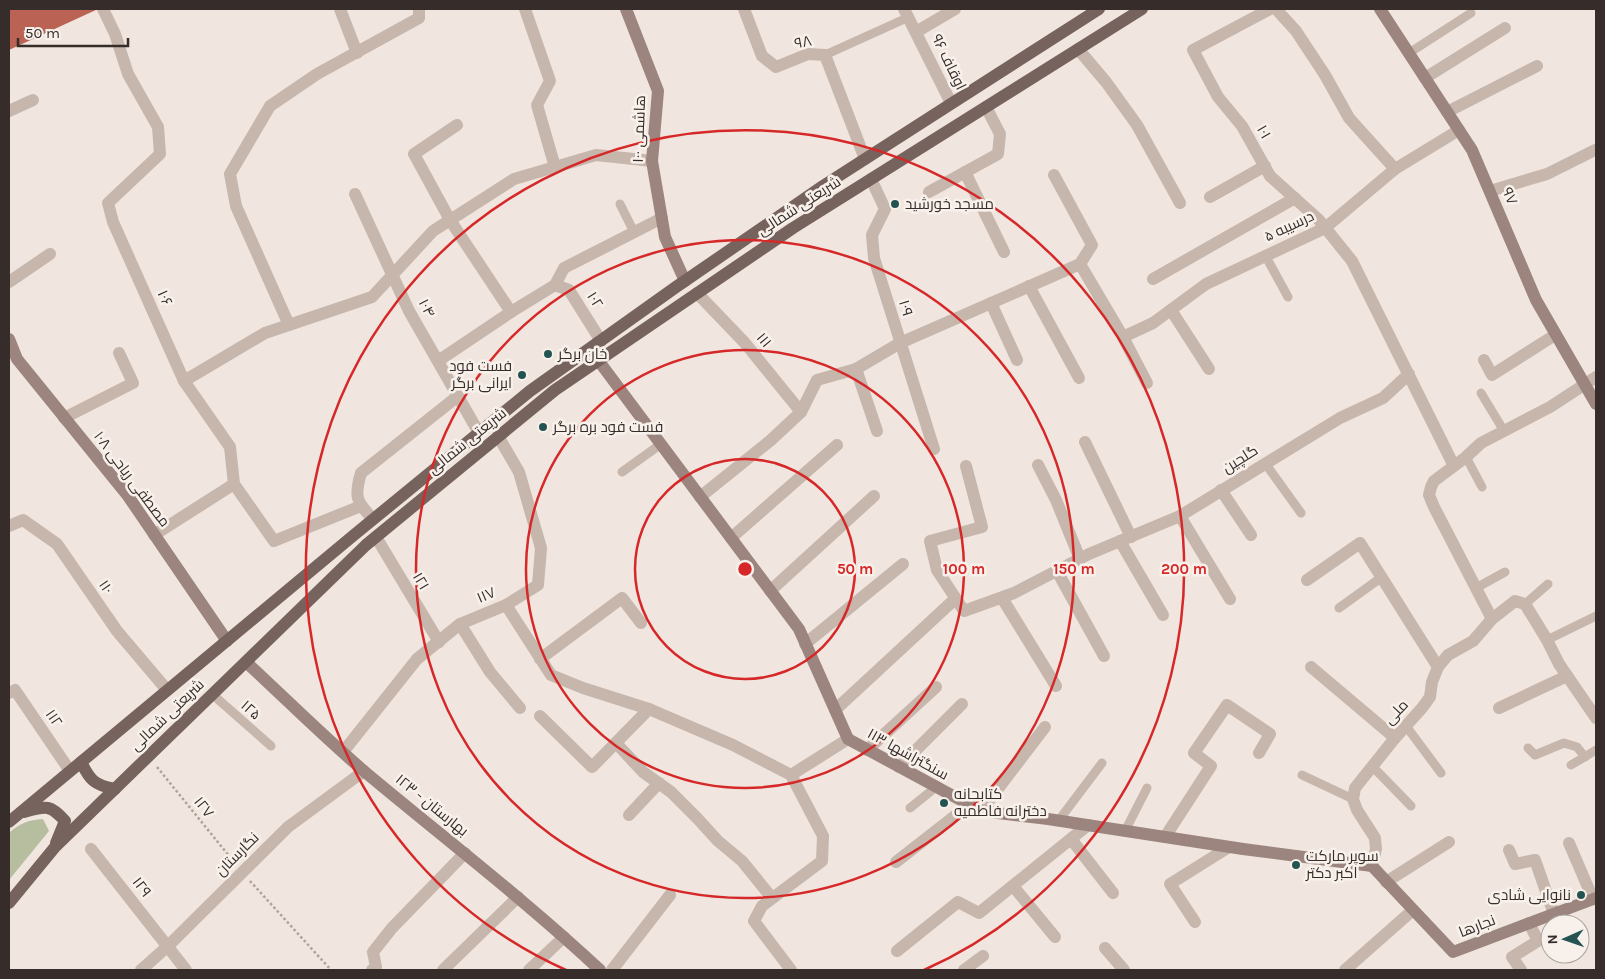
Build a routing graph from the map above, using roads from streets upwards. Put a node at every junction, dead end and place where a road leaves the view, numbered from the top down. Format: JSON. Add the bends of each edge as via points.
{"nodes":[{"id":1,"x":103,"y":9,"type":"edge"},
{"id":2,"x":340,"y":9,"type":"edge"},
{"id":3,"x":419,"y":9,"type":"edge"},
{"id":4,"x":524,"y":9,"type":"edge"},
{"id":5,"x":626,"y":9,"type":"edge"},
{"id":6,"x":744,"y":9,"type":"edge"},
{"id":7,"x":955,"y":9,"type":"edge"},
{"id":8,"x":1099,"y":9,"type":"edge"},
{"id":9,"x":1142,"y":9,"type":"edge"},
{"id":10,"x":1270,"y":9,"type":"edge"},
{"id":11,"x":1276,"y":9,"type":"edge"},
{"id":12,"x":1380,"y":9,"type":"edge"},
{"id":13,"x":906,"y":13,"type":"edge"},
{"id":14,"x":1505,"y":28,"type":"dead end"},
{"id":15,"x":916,"y":32,"type":"junction"},
{"id":16,"x":1078,"y":49,"type":"junction"},
{"id":17,"x":357,"y":53,"type":"junction"},
{"id":18,"x":1537,"y":66,"type":"dead end"},
{"id":19,"x":1425,"y":78,"type":"junction"},
{"id":20,"x":33,"y":100,"type":"dead end"},
{"id":21,"x":951,"y":103,"type":"junction"},
{"id":22,"x":986,"y":107,"type":"junction"},
{"id":23,"x":9,"y":111,"type":"edge"},
{"id":24,"x":1447,"y":112,"type":"junction"},
{"id":25,"x":457,"y":125,"type":"dead end"},
{"id":26,"x":1459,"y":130,"type":"junction"},
{"id":27,"x":1595,"y":150,"type":"dead end"},
{"id":28,"x":865,"y":159,"type":"junction"},
{"id":29,"x":652,"y":161,"type":"junction"},
{"id":30,"x":1265,"y":166,"type":"junction"},
{"id":31,"x":555,"y":168,"type":"junction"},
{"id":32,"x":1395,"y":169,"type":"junction"},
{"id":33,"x":965,"y":172,"type":"junction"},
{"id":34,"x":1054,"y":175,"type":"dead end"},
{"id":35,"x":872,"y":179,"type":"junction"},
{"id":36,"x":1490,"y":191,"type":"junction"},
{"id":37,"x":929,"y":192,"type":"dead end"},
{"id":38,"x":355,"y":194,"type":"dead end"},
{"id":39,"x":1210,"y":197,"type":"dead end"},
{"id":40,"x":1295,"y":198,"type":"junction"},
{"id":41,"x":1180,"y":203,"type":"dead end"},
{"id":42,"x":784,"y":213,"type":"junction"},
{"id":43,"x":662,"y":218,"type":"junction"},
{"id":44,"x":450,"y":220,"type":"junction"},
{"id":45,"x":1322,"y":224,"type":"junction"},
{"id":46,"x":793,"y":228,"type":"junction"},
{"id":47,"x":1004,"y":252,"type":"dead end"},
{"id":48,"x":50,"y":254,"type":"dead end"},
{"id":49,"x":1080,"y":264,"type":"junction"},
{"id":50,"x":393,"y":274,"type":"junction"},
{"id":51,"x":1153,"y":279,"type":"dead end"},
{"id":52,"x":685,"y":281,"type":"junction"},
{"id":53,"x":9,"y":282,"type":"edge"},
{"id":54,"x":555,"y":285,"type":"junction"},
{"id":55,"x":1029,"y":286,"type":"junction"},
{"id":56,"x":697,"y":293,"type":"junction"},
{"id":57,"x":991,"y":303,"type":"junction"},
{"id":58,"x":1171,"y":310,"type":"junction"},
{"id":59,"x":511,"y":312,"type":"junction"},
{"id":60,"x":289,"y":325,"type":"junction"},
{"id":61,"x":1555,"y":335,"type":"junction"},
{"id":62,"x":1123,"y":336,"type":"junction"},
{"id":63,"x":9,"y":339,"type":"edge"},
{"id":64,"x":601,"y":341,"type":"junction"},
{"id":65,"x":900,"y":343,"type":"junction"},
{"id":66,"x":119,"y":354,"type":"dead end"},
{"id":67,"x":13,"y":360,"type":"edge"},
{"id":68,"x":598,"y":360,"type":"junction"},
{"id":69,"x":1017,"y":360,"type":"dead end"},
{"id":70,"x":1484,"y":360,"type":"dead end"},
{"id":71,"x":438,"y":362,"type":"junction"},
{"id":72,"x":856,"y":369,"type":"junction"},
{"id":73,"x":1209,"y":369,"type":"dead end"},
{"id":74,"x":1408,"y":374,"type":"junction"},
{"id":75,"x":1596,"y":377,"type":"edge"},
{"id":76,"x":1079,"y":378,"type":"dead end"},
{"id":77,"x":184,"y":381,"type":"junction"},
{"id":78,"x":1147,"y":383,"type":"dead end"},
{"id":79,"x":1584,"y":385,"type":"junction"},
{"id":80,"x":458,"y":396,"type":"junction"},
{"id":81,"x":1596,"y":404,"type":"edge"},
{"id":82,"x":801,"y":412,"type":"junction"},
{"id":83,"x":64,"y":418,"type":"junction"},
{"id":84,"x":877,"y":431,"type":"dead end"},
{"id":85,"x":479,"y":433,"type":"junction"},
{"id":86,"x":498,"y":436,"type":"junction"},
{"id":87,"x":1085,"y":442,"type":"dead end"},
{"id":88,"x":837,"y":445,"type":"dead end"},
{"id":89,"x":934,"y":449,"type":"dead end"},
{"id":90,"x":1038,"y":465,"type":"dead end"},
{"id":91,"x":966,"y":466,"type":"dead end"},
{"id":92,"x":1454,"y":466,"type":"junction"},
{"id":93,"x":234,"y":484,"type":"junction"},
{"id":94,"x":1221,"y":490,"type":"junction"},
{"id":95,"x":874,"y":496,"type":"dead end"},
{"id":96,"x":700,"y":497,"type":"junction"},
{"id":97,"x":361,"y":506,"type":"junction"},
{"id":98,"x":1180,"y":516,"type":"junction"},
{"id":99,"x":373,"y":519,"type":"junction"},
{"id":100,"x":9,"y":526,"type":"edge"},
{"id":101,"x":154,"y":535,"type":"junction"},
{"id":102,"x":1252,"y":536,"type":"dead end"},
{"id":103,"x":376,"y":537,"type":"junction"},
{"id":104,"x":731,"y":538,"type":"junction"},
{"id":105,"x":1125,"y":539,"type":"junction"},
{"id":106,"x":1080,"y":559,"type":"junction"},
{"id":107,"x":903,"y":564,"type":"dead end"},
{"id":108,"x":1057,"y":571,"type":"junction"},
{"id":109,"x":1307,"y":580,"type":"dead end"},
{"id":110,"x":770,"y":591,"type":"junction"},
{"id":111,"x":1002,"y":598,"type":"junction"},
{"id":112,"x":955,"y":599,"type":"junction"},
{"id":113,"x":1230,"y":599,"type":"dead end"},
{"id":114,"x":506,"y":605,"type":"junction"},
{"id":115,"x":1163,"y":615,"type":"dead end"},
{"id":116,"x":1492,"y":619,"type":"junction"},
{"id":117,"x":641,"y":623,"type":"dead end"},
{"id":118,"x":460,"y":624,"type":"junction"},
{"id":119,"x":227,"y":641,"type":"junction"},
{"id":120,"x":438,"y":642,"type":"junction"},
{"id":121,"x":805,"y":644,"type":"junction"},
{"id":122,"x":1104,"y":656,"type":"dead end"},
{"id":123,"x":540,"y":659,"type":"junction"},
{"id":124,"x":246,"y":662,"type":"junction"},
{"id":125,"x":1311,"y":667,"type":"dead end"},
{"id":126,"x":1438,"y":667,"type":"junction"},
{"id":127,"x":1567,"y":676,"type":"junction"},
{"id":128,"x":1056,"y":686,"type":"dead end"},
{"id":129,"x":936,"y":687,"type":"dead end"},
{"id":130,"x":167,"y":690,"type":"junction"},
{"id":131,"x":9,"y":693,"type":"edge"},
{"id":132,"x":962,"y":704,"type":"dead end"},
{"id":133,"x":520,"y":708,"type":"dead end"},
{"id":134,"x":1499,"y":708,"type":"dead end"},
{"id":135,"x":649,"y":709,"type":"junction"},
{"id":136,"x":834,"y":710,"type":"junction"},
{"id":137,"x":540,"y":716,"type":"dead end"},
{"id":138,"x":1596,"y":718,"type":"edge"},
{"id":139,"x":1045,"y":728,"type":"dead end"},
{"id":140,"x":1395,"y":738,"type":"junction"},
{"id":141,"x":848,"y":739,"type":"junction"},
{"id":142,"x":616,"y":743,"type":"junction"},
{"id":143,"x":867,"y":750,"type":"junction"},
{"id":144,"x":343,"y":752,"type":"junction"},
{"id":145,"x":1259,"y":753,"type":"dead end"},
{"id":146,"x":81,"y":762,"type":"junction"},
{"id":147,"x":899,"y":767,"type":"junction"},
{"id":148,"x":70,"y":771,"type":"junction"},
{"id":149,"x":364,"y":771,"type":"junction"},
{"id":150,"x":791,"y":775,"type":"junction"},
{"id":151,"x":658,"y":783,"type":"junction"},
{"id":152,"x":115,"y":789,"type":"junction"},
{"id":153,"x":975,"y":808,"type":"junction"},
{"id":154,"x":20,"y":813,"type":"junction"},
{"id":155,"x":629,"y":815,"type":"dead end"},
{"id":156,"x":9,"y":822,"type":"edge"},
{"id":157,"x":1088,"y":825,"type":"junction"},
{"id":158,"x":1165,"y":837,"type":"junction"},
{"id":159,"x":1071,"y":839,"type":"junction"},
{"id":160,"x":1449,"y":842,"type":"dead end"},
{"id":161,"x":1569,"y":843,"type":"dead end"},
{"id":162,"x":54,"y":847,"type":"junction"},
{"id":163,"x":1229,"y":847,"type":"junction"},
{"id":164,"x":91,"y":849,"type":"dead end"},
{"id":165,"x":1509,"y":850,"type":"dead end"},
{"id":166,"x":465,"y":853,"type":"junction"},
{"id":167,"x":896,"y":862,"type":"dead end"},
{"id":168,"x":1372,"y":866,"type":"junction"},
{"id":169,"x":1386,"y":882,"type":"junction"},
{"id":170,"x":1013,"y":886,"type":"junction"},
{"id":171,"x":1113,"y":892,"type":"dead end"},
{"id":172,"x":670,"y":895,"type":"dead end"},
{"id":173,"x":518,"y":897,"type":"junction"},
{"id":174,"x":772,"y":898,"type":"junction"},
{"id":175,"x":1595,"y":898,"type":"edge"},
{"id":176,"x":9,"y":903,"type":"edge"},
{"id":177,"x":1413,"y":910,"type":"junction"},
{"id":178,"x":1554,"y":914,"type":"joint"},
{"id":179,"x":1540,"y":919,"type":"edge"},
{"id":180,"x":1195,"y":922,"type":"dead end"},
{"id":181,"x":1529,"y":923,"type":"junction"},
{"id":182,"x":1055,"y":936,"type":"dead end"},
{"id":183,"x":564,"y":937,"type":"junction"},
{"id":184,"x":168,"y":946,"type":"junction"},
{"id":185,"x":1105,"y":948,"type":"dead end"},
{"id":186,"x":897,"y":951,"type":"dead end"},
{"id":187,"x":983,"y":956,"type":"dead end"},
{"id":188,"x":142,"y":970,"type":"edge"},
{"id":189,"x":186,"y":970,"type":"edge"},
{"id":190,"x":372,"y":970,"type":"edge"},
{"id":191,"x":443,"y":970,"type":"edge"},
{"id":192,"x":529,"y":970,"type":"edge"},
{"id":193,"x":600,"y":970,"type":"edge"},
{"id":194,"x":612,"y":970,"type":"edge"},
{"id":195,"x":791,"y":970,"type":"edge"},
{"id":196,"x":964,"y":970,"type":"edge"},
{"id":197,"x":1124,"y":970,"type":"edge"},
{"id":198,"x":1345,"y":970,"type":"edge"},
{"id":199,"x":1521,"y":970,"type":"edge"}],
"edges":[{"from":1,"to":77,"type":"street","name":"۱۰۶","via":[[128,74],[158,127],[160,154],[108,203],[113,222]]},
{"from":2,"to":17,"type":"street"},
{"from":3,"to":17,"type":"street","via":[[419,18]]},
{"from":4,"to":31,"type":"street","via":[[550,80],[537,105]]},
{"from":5,"to":29,"type":"street","name":"هاشمی ۱۰۰","via":[[658,91]]},
{"from":6,"to":28,"type":"street","name":"۹۸","via":[[762,56],[776,67],[808,54],[825,55]]},
{"from":7,"to":15,"type":"street"},
{"from":8,"to":21,"type":"main road","name":"شریعتی شمالی"},
{"from":9,"to":16,"type":"main road","name":"شریعتی شمالی"},
{"from":10,"to":30,"type":"street","name":"۱۰۱","via":[[1193,50],[1218,97],[1242,126]]},
{"from":11,"to":32,"type":"street","via":[[1296,31],[1350,118]]},
{"from":12,"to":19,"type":"street","name":"۹۷"},
{"from":13,"to":15,"type":"street","name":"اوقاف ۹۶"},
{"from":14,"to":19,"type":"street"},
{"from":15,"to":21,"type":"street","name":"اوقاف ۹۶"},
{"from":16,"to":22,"type":"main road","name":"شریعتی شمالی"},
{"from":16,"to":41,"type":"street","via":[[1137,125]]},
{"from":17,"to":60,"type":"street","via":[[317,74],[270,106],[230,174],[236,206]]},
{"from":18,"to":24,"type":"street"},
{"from":19,"to":24,"type":"street","name":"۹۷"},
{"from":20,"to":23,"type":"street"},
{"from":21,"to":28,"type":"main road","name":"شریعتی شمالی"},
{"from":22,"to":33,"type":"street","via":[[1000,134],[998,154]]},
{"from":22,"to":35,"type":"main road","name":"شریعتی شمالی"},
{"from":24,"to":26,"type":"street","name":"۹۷"},
{"from":25,"to":44,"type":"street","via":[[414,154]]},
{"from":26,"to":32,"type":"street","name":"درسیبه ۵"},
{"from":26,"to":36,"type":"street","name":"۹۷","via":[[1472,150]]},
{"from":27,"to":36,"type":"street","via":[[1547,174]]},
{"from":28,"to":42,"type":"main road","name":"شریعتی شمالی"},
{"from":29,"to":31,"type":"street","via":[[596,155]]},
{"from":29,"to":43,"type":"street","name":"هاشمی ۱۰۰"},
{"from":30,"to":39,"type":"street"},
{"from":30,"to":40,"type":"street","name":"۱۰۱","via":[[1270,176]]},
{"from":31,"to":44,"type":"street","via":[[514,179]]},
{"from":32,"to":45,"type":"street","name":"درسیبه ۵"},
{"from":33,"to":37,"type":"street"},
{"from":33,"to":47,"type":"street"},
{"from":34,"to":49,"type":"street","via":[[1092,245]]},
{"from":35,"to":46,"type":"main road","name":"شریعتی شمالی"},
{"from":35,"to":65,"type":"street","name":"۱۰۹","via":[[886,209],[872,235],[874,258]]},
{"from":36,"to":61,"type":"street","name":"۹۷","via":[[1536,300]]},
{"from":38,"to":50,"type":"street","name":"۱۰۴"},
{"from":40,"to":45,"type":"street","name":"۱۰۱"},
{"from":40,"to":51,"type":"street"},
{"from":42,"to":46,"type":"main road"},
{"from":42,"to":52,"type":"main road","name":"شریعتی شمالی"},
{"from":43,"to":52,"type":"street","name":"هاشمی ۱۰۰","via":[[665,237]]},
{"from":43,"to":54,"type":"street","via":[[564,268]]},
{"from":44,"to":50,"type":"street","via":[[433,231]]},
{"from":44,"to":59,"type":"street"},
{"from":45,"to":58,"type":"street","name":"درسیبه ۵","via":[[1206,284]]},
{"from":45,"to":74,"type":"street","name":"۱۰۱","via":[[1352,260]]},
{"from":46,"to":56,"type":"main road","name":"شریعتی شمالی"},
{"from":48,"to":53,"type":"street"},
{"from":49,"to":55,"type":"street"},
{"from":49,"to":62,"type":"street"},
{"from":50,"to":60,"type":"street","via":[[372,297]]},
{"from":50,"to":71,"type":"street","name":"۱۰۴","via":[[409,311]]},
{"from":52,"to":64,"type":"main road","name":"شریعتی شمالی"},
{"from":54,"to":59,"type":"street"},
{"from":54,"to":64,"type":"street","name":"۱۰۲","via":[[570,290]]},
{"from":55,"to":57,"type":"street"},
{"from":55,"to":76,"type":"street"},
{"from":56,"to":68,"type":"main road","name":"شریعتی شمالی"},
{"from":56,"to":82,"type":"street","name":"۱۱۱","via":[[746,343]]},
{"from":57,"to":65,"type":"street"},
{"from":57,"to":69,"type":"street"},
{"from":58,"to":62,"type":"street","name":"درسیبه ۵","via":[[1153,323]]},
{"from":58,"to":73,"type":"street"},
{"from":59,"to":71,"type":"street"},
{"from":60,"to":77,"type":"street","via":[[265,333]]},
{"from":61,"to":70,"type":"street","via":[[1492,375]]},
{"from":61,"to":79,"type":"street","name":"۹۷"},
{"from":62,"to":78,"type":"street"},
{"from":63,"to":67,"type":"street","name":"مصطفی ریاحی ۱۰۸"},
{"from":64,"to":85,"type":"main road","name":"شریعتی شمالی","via":[[530,391]]},
{"from":65,"to":72,"type":"street"},
{"from":65,"to":89,"type":"street","name":"۱۰۹"},
{"from":66,"to":83,"type":"street","via":[[133,383]]},
{"from":67,"to":83,"type":"street","name":"مصطفی ریاحی ۱۰۸"},
{"from":68,"to":86,"type":"main road","name":"شریعتی شمالی"},
{"from":68,"to":96,"type":"street","name":"سنگتراشها ۱۱۳"},
{"from":71,"to":80,"type":"street","name":"۱۰۴"},
{"from":72,"to":82,"type":"street","via":[[817,380]]},
{"from":72,"to":84,"type":"street"},
{"from":74,"to":92,"type":"street","name":"۱۰۱"},
{"from":74,"to":94,"type":"street","name":"گلچین","via":[[1383,398],[1340,418]]},
{"from":75,"to":79,"type":"street"},
{"from":77,"to":93,"type":"street","name":"۱۰۶","via":[[230,446]]},
{"from":79,"to":81,"type":"street","name":"۹۷"},
{"from":79,"to":92,"type":"street","via":[[1481,443]]},
{"from":80,"to":85,"type":"street","name":"۱۰۴"},
{"from":80,"to":97,"type":"street","via":[[361,473],[356,490]]},
{"from":82,"to":96,"type":"street"},
{"from":83,"to":101,"type":"street","name":"مصطفی ریاحی ۱۰۸","via":[[128,496]]},
{"from":85,"to":99,"type":"main road","name":"شریعتی شمالی"},
{"from":86,"to":103,"type":"main road","name":"شریعتی شمالی"},
{"from":86,"to":114,"type":"street","name":"۱۱۷","via":[[519,472],[541,548],[538,585]]},
{"from":87,"to":105,"type":"street"},
{"from":88,"to":104,"type":"street"},
{"from":90,"to":106,"type":"street"},
{"from":91,"to":112,"type":"street","name":"گلچین","via":[[982,527],[930,540],[937,570]]},
{"from":92,"to":116,"type":"street","via":[[1434,481],[1429,495]]},
{"from":93,"to":97,"type":"street","name":"۱۰۶","via":[[274,541]]},
{"from":93,"to":101,"type":"street"},
{"from":94,"to":98,"type":"street","name":"گلچین"},
{"from":94,"to":102,"type":"street"},
{"from":95,"to":110,"type":"street"},
{"from":96,"to":104,"type":"street","name":"سنگتراشها ۱۱۳"},
{"from":97,"to":99,"type":"street"},
{"from":98,"to":105,"type":"street","name":"گلچین"},
{"from":98,"to":113,"type":"street"},
{"from":99,"to":119,"type":"main road","name":"شریعتی شمالی"},
{"from":100,"to":130,"type":"street","name":"۱۱۰","via":[[23,520],[57,544],[117,630]]},
{"from":101,"to":119,"type":"street","name":"مصطفی ریاحی ۱۰۸"},
{"from":103,"to":120,"type":"street","name":"۱۲۱"},
{"from":103,"to":124,"type":"main road","name":"شریعتی شمالی"},
{"from":104,"to":110,"type":"street","name":"سنگتراشها ۱۱۳"},
{"from":105,"to":106,"type":"street","name":"گلچین"},
{"from":105,"to":115,"type":"street"},
{"from":106,"to":108,"type":"street","name":"گلچین"},
{"from":107,"to":121,"type":"street"},
{"from":108,"to":111,"type":"street","name":"گلچین"},
{"from":108,"to":122,"type":"street"},
{"from":109,"to":126,"type":"street","via":[[1360,543]]},
{"from":110,"to":121,"type":"street","name":"سنگتراشها ۱۱۳","via":[[799,629]]},
{"from":111,"to":112,"type":"street","name":"گلچین","via":[[964,612]]},
{"from":111,"to":128,"type":"street"},
{"from":112,"to":136,"type":"street"},
{"from":114,"to":118,"type":"street","name":"۱۱۷"},
{"from":114,"to":123,"type":"street"},
{"from":116,"to":126,"type":"street","via":[[1473,641],[1448,655]]},
{"from":116,"to":127,"type":"street","via":[[1520,602]]},
{"from":117,"to":123,"type":"street","via":[[622,598]]},
{"from":118,"to":120,"type":"street","name":"۱۱۷"},
{"from":118,"to":133,"type":"street","via":[[490,672]]},
{"from":119,"to":130,"type":"main road","name":"شریعتی شمالی"},
{"from":120,"to":144,"type":"street","name":"۱۱۷","via":[[418,659]]},
{"from":121,"to":136,"type":"street","name":"سنگتراشها ۱۱۳"},
{"from":123,"to":135,"type":"street","via":[[551,675]]},
{"from":124,"to":144,"type":"street","name":"بهارستان - ۱۲۳"},
{"from":124,"to":152,"type":"main road","name":"شریعتی شمالی"},
{"from":125,"to":140,"type":"street"},
{"from":126,"to":140,"type":"street","name":"ملی","via":[[1430,697]]},
{"from":127,"to":134,"type":"street"},
{"from":127,"to":138,"type":"street"},
{"from":129,"to":143,"type":"street"},
{"from":130,"to":146,"type":"main road","name":"شریعتی شمالی"},
{"from":131,"to":148,"type":"street","name":"۱۱۲","via":[[15,690]]},
{"from":132,"to":147,"type":"street"},
{"from":135,"to":142,"type":"street"},
{"from":135,"to":150,"type":"street","via":[[733,745]]},
{"from":136,"to":141,"type":"street","name":"سنگتراشها ۱۱۳"},
{"from":137,"to":142,"type":"street","via":[[592,767]]},
{"from":139,"to":153,"type":"street"},
{"from":140,"to":168,"type":"street","name":"ملی","via":[[1355,788],[1357,810],[1375,838]]},
{"from":141,"to":143,"type":"street","name":"سنگتراشها ۱۱۳"},
{"from":141,"to":150,"type":"street"},
{"from":142,"to":151,"type":"street"},
{"from":143,"to":147,"type":"street","name":"سنگتراشها ۱۱۳"},
{"from":144,"to":149,"type":"street","name":"بهارستان - ۱۲۳"},
{"from":145,"to":158,"type":"street","via":[[1270,734],[1227,705],[1194,753],[1211,766]]},
{"from":146,"to":148,"type":"main road","name":"شریعتی شمالی"},
{"from":146,"to":152,"type":"main road","via":[[89,779]]},
{"from":147,"to":153,"type":"street","name":"سنگتراشها ۱۱۳"},
{"from":148,"to":154,"type":"main road","name":"شریعتی شمالی"},
{"from":149,"to":166,"type":"street","name":"بهارستان - ۱۲۳"},
{"from":149,"to":184,"type":"street","name":"نگارستان","via":[[288,827]]},
{"from":150,"to":174,"type":"street","via":[[823,836],[822,862]]},
{"from":151,"to":155,"type":"street"},
{"from":151,"to":174,"type":"street","via":[[742,861]]},
{"from":152,"to":162,"type":"main road","name":"شریعتی شمالی"},
{"from":153,"to":157,"type":"street","name":"سنگتراشها ۱۱۳"},
{"from":153,"to":167,"type":"street"},
{"from":154,"to":156,"type":"main road","name":"شریعتی شمالی"},
{"from":154,"to":162,"type":"main road","via":[[45,806],[57,812],[65,821]]},
{"from":157,"to":158,"type":"street","name":"سنگتراشها ۱۱۳"},
{"from":157,"to":159,"type":"street"},
{"from":158,"to":163,"type":"street","name":"سنگتراشها ۱۱۳"},
{"from":159,"to":170,"type":"street"},
{"from":159,"to":171,"type":"street"},
{"from":160,"to":169,"type":"street"},
{"from":161,"to":175,"type":"street"},
{"from":162,"to":176,"type":"main road","name":"شریعتی شمالی"},
{"from":163,"to":168,"type":"street","name":"سنگتراشها ۱۱۳"},
{"from":163,"to":180,"type":"street","via":[[1170,884]]},
{"from":164,"to":184,"type":"street","name":"۱۲۹"},
{"from":165,"to":178,"type":"street","via":[[1515,864],[1535,860]]},
{"from":166,"to":173,"type":"street","name":"بهارستان - ۱۲۳"},
{"from":166,"to":190,"type":"street","via":[[387,934],[373,952],[376,968]]},
{"from":168,"to":169,"type":"street","name":"نجارها"},
{"from":169,"to":177,"type":"street","name":"نجارها"},
{"from":170,"to":182,"type":"street"},
{"from":170,"to":186,"type":"street","via":[[980,913],[958,902]]},
{"from":172,"to":194,"type":"street"},
{"from":173,"to":183,"type":"street","name":"بهارستان - ۱۲۳"},
{"from":173,"to":191,"type":"street"},
{"from":174,"to":195,"type":"street","via":[[762,906],[754,921]]},
{"from":175,"to":178,"type":"street","name":"نجارها"},
{"from":177,"to":181,"type":"street","name":"نجارها","via":[[1453,952]]},
{"from":177,"to":198,"type":"street"},
{"from":179,"to":181,"type":"street","name":"نجارها"},
{"from":181,"to":199,"type":"street","via":[[1538,942],[1512,957]]},
{"from":183,"to":192,"type":"street"},
{"from":183,"to":193,"type":"street","name":"بهارستان - ۱۲۳"},
{"from":184,"to":188,"type":"street","name":"نگارستان"},
{"from":184,"to":189,"type":"street","name":"۱۲۹"},
{"from":185,"to":197,"type":"street"},
{"from":187,"to":196,"type":"street"}]}
